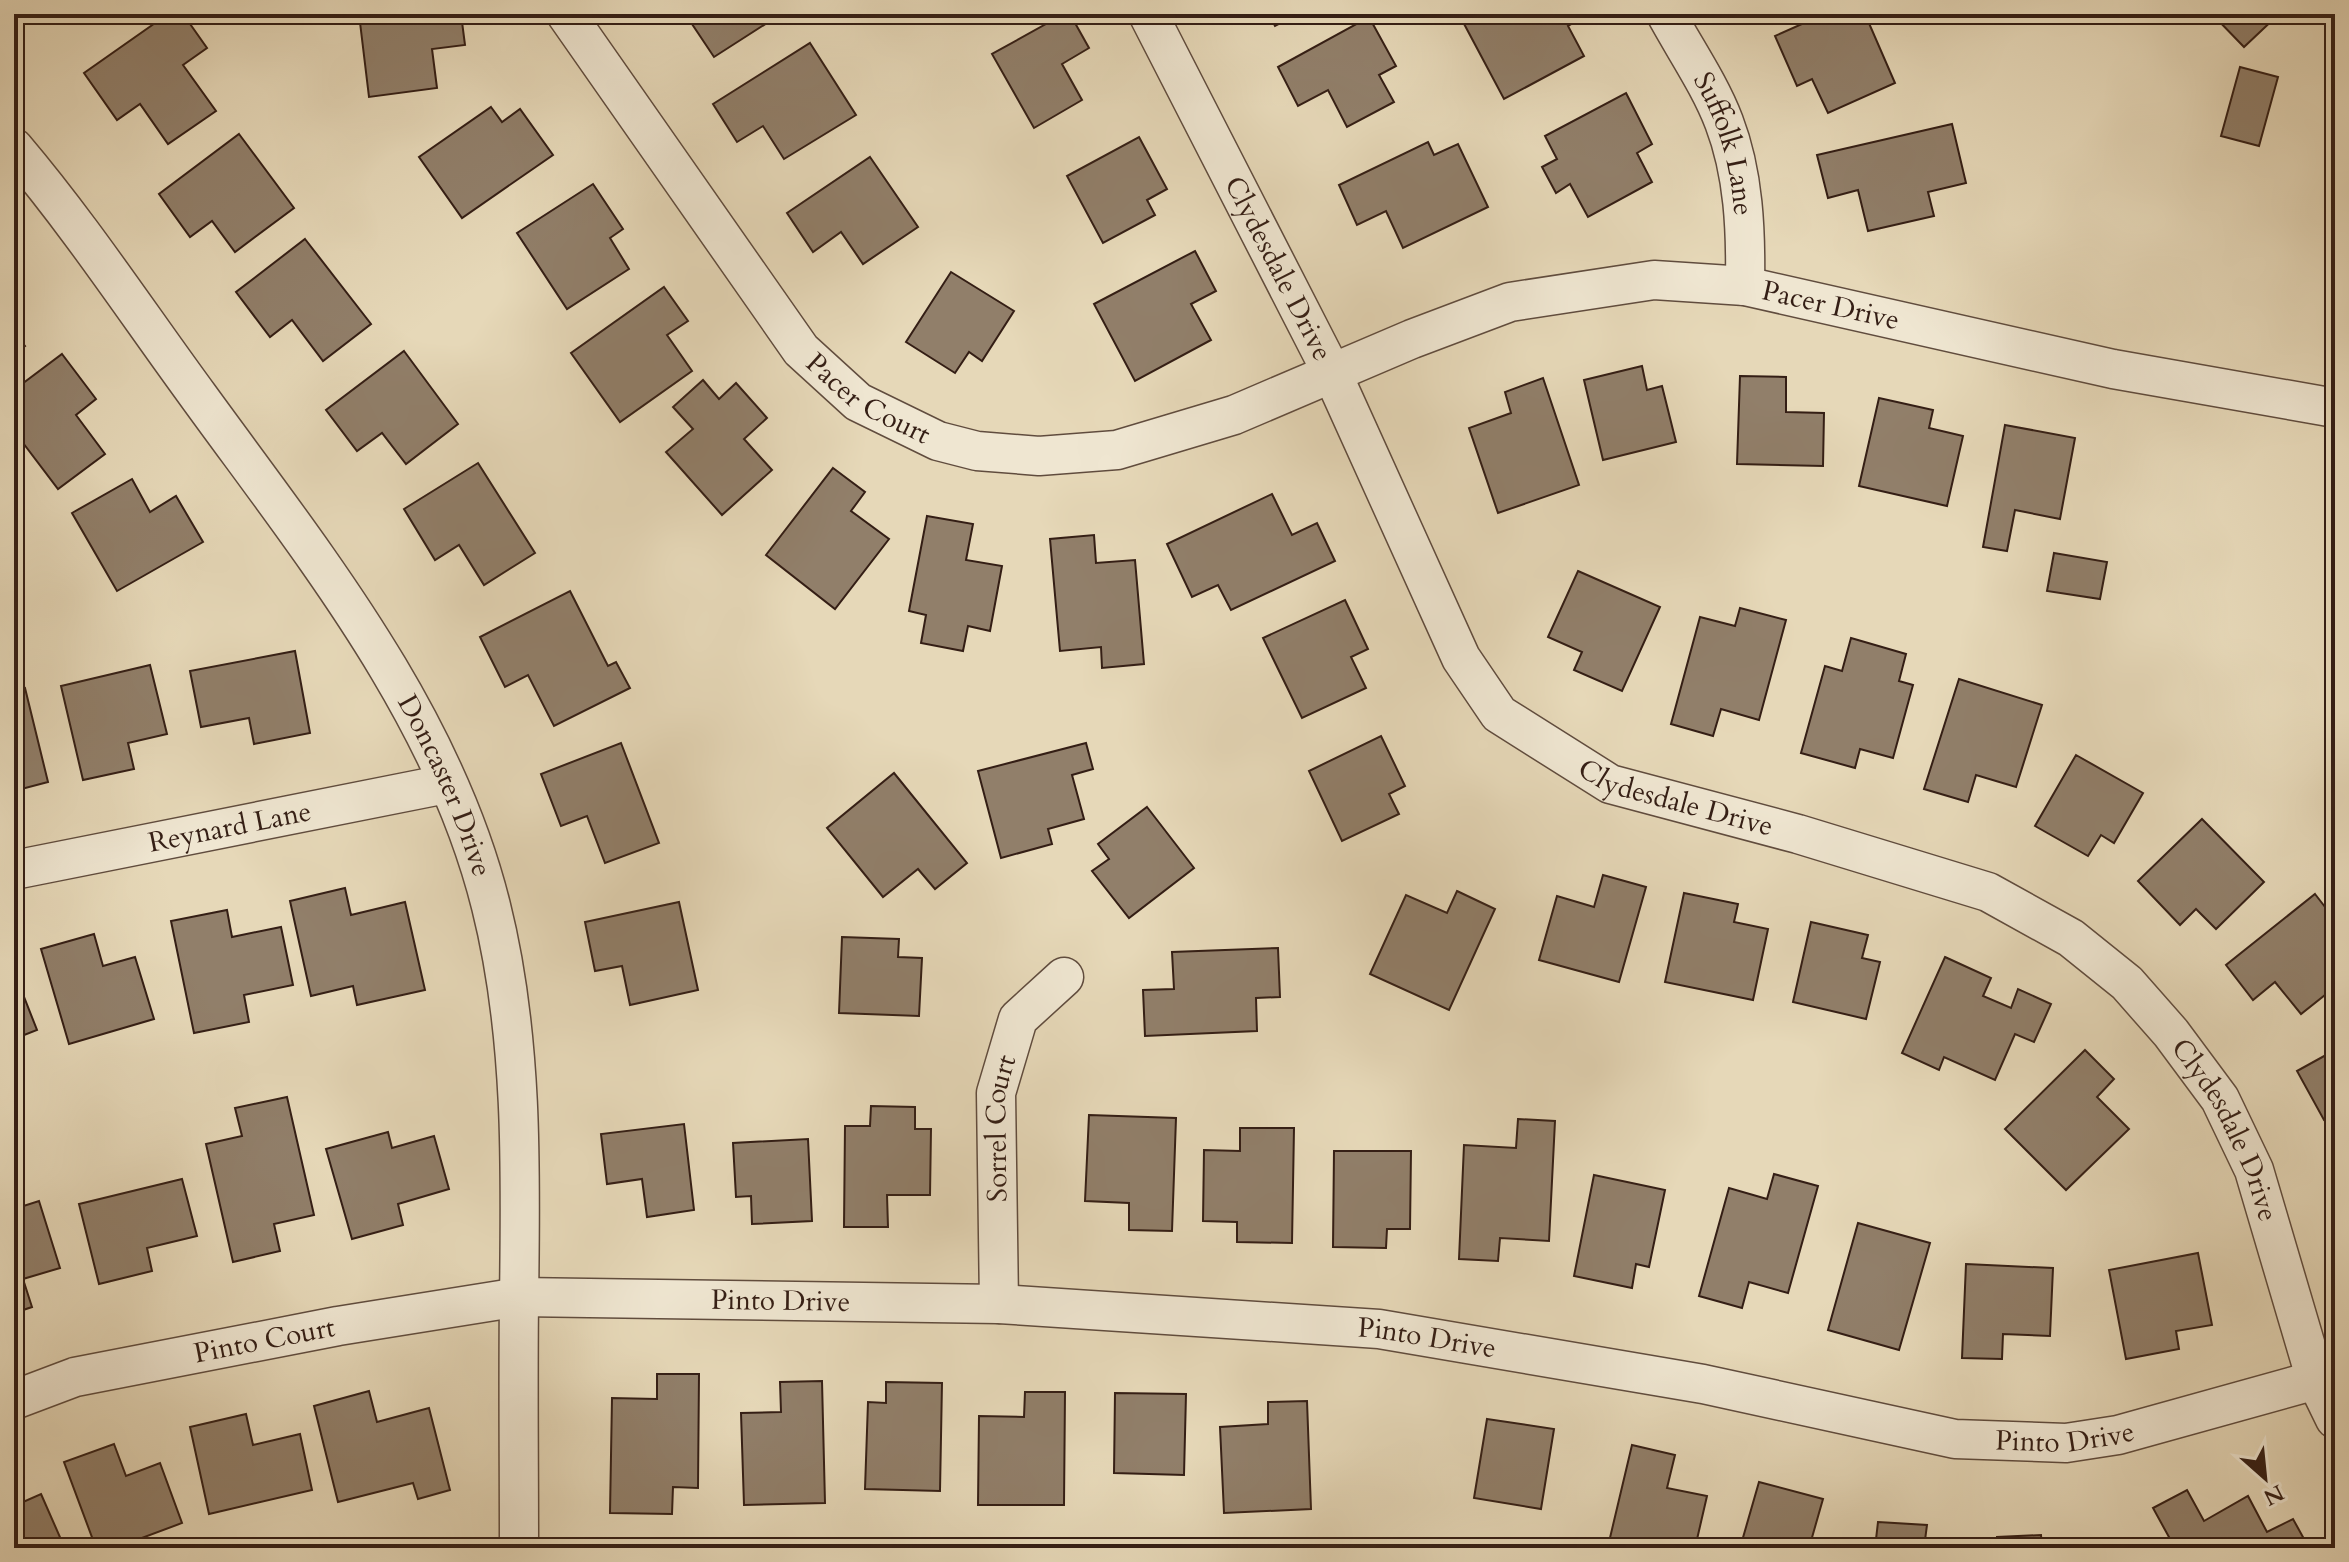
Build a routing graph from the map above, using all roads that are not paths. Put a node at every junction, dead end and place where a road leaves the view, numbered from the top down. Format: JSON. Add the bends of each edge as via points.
{"nodes":[{"id":1,"x":566,"y":14,"type":"edge"},
{"id":2,"x":1148,"y":14,"type":"edge"},
{"id":3,"x":1666,"y":14,"type":"edge"},
{"id":4,"x":14,"y":148,"type":"edge"},
{"id":5,"x":1745,"y":286,"type":"junction"},
{"id":6,"x":1332,"y":373,"type":"junction"},
{"id":7,"x":2335,"y":408,"type":"edge"},
{"id":8,"x":446,"y":784,"type":"junction"},
{"id":9,"x":14,"y":870,"type":"edge"},
{"id":10,"x":1064,"y":977,"type":"dead end"},
{"id":11,"x":519,"y":1297,"type":"junction"},
{"id":12,"x":999,"y":1304,"type":"junction"},
{"id":13,"x":2316,"y":1380,"type":"junction"},
{"id":14,"x":14,"y":1400,"type":"edge"},
{"id":15,"x":2335,"y":1419,"type":"edge"},
{"id":16,"x":519,"y":1548,"type":"edge"}],
"edges":[{"from":1,"to":6,"type":"street","name":"Pacer Court","via":[[801,350],[858,402],[938,441],[977,451],[1039,456],[1117,450],[1234,415]]},
{"from":2,"to":6,"type":"street","name":"Clydesdale Drive"},
{"from":3,"to":5,"type":"street","name":"Suffolk Lane","via":[[1728,136],[1746,228]]},
{"from":4,"to":8,"type":"street","name":"Doncaster Drive","via":[[375,644]]},
{"from":5,"to":6,"type":"street","name":"Pacer Drive","via":[[1654,280],[1510,302]]},
{"from":5,"to":7,"type":"street","name":"Pacer Drive","via":[[2113,369]]},
{"from":6,"to":13,"type":"street","name":"Clydesdale Drive","via":[[1461,658],[1499,714],[1610,784],[1988,892],[2071,938],[2127,983],[2220,1099],[2254,1170]]},
{"from":8,"to":9,"type":"street","name":"Reynard Lane"},
{"from":8,"to":11,"type":"street","name":"Doncaster Drive","via":[[491,905],[508,999],[523,1217]]},
{"from":10,"to":12,"type":"street","name":"Sorrel Court","via":[[1018,1019],[996,1093]]},
{"from":11,"to":12,"type":"street","name":"Pinto Drive"},
{"from":11,"to":14,"type":"street","name":"Pinto Court","via":[[75,1377]]},
{"from":11,"to":16,"type":"street","name":"Doncaster Drive"},
{"from":12,"to":13,"type":"street","name":"Pinto Drive","via":[[1379,1329],[1703,1384],[1955,1439],[2066,1443],[2118,1435]]},
{"from":13,"to":15,"type":"street","name":"Clydesdale Drive"}]}
